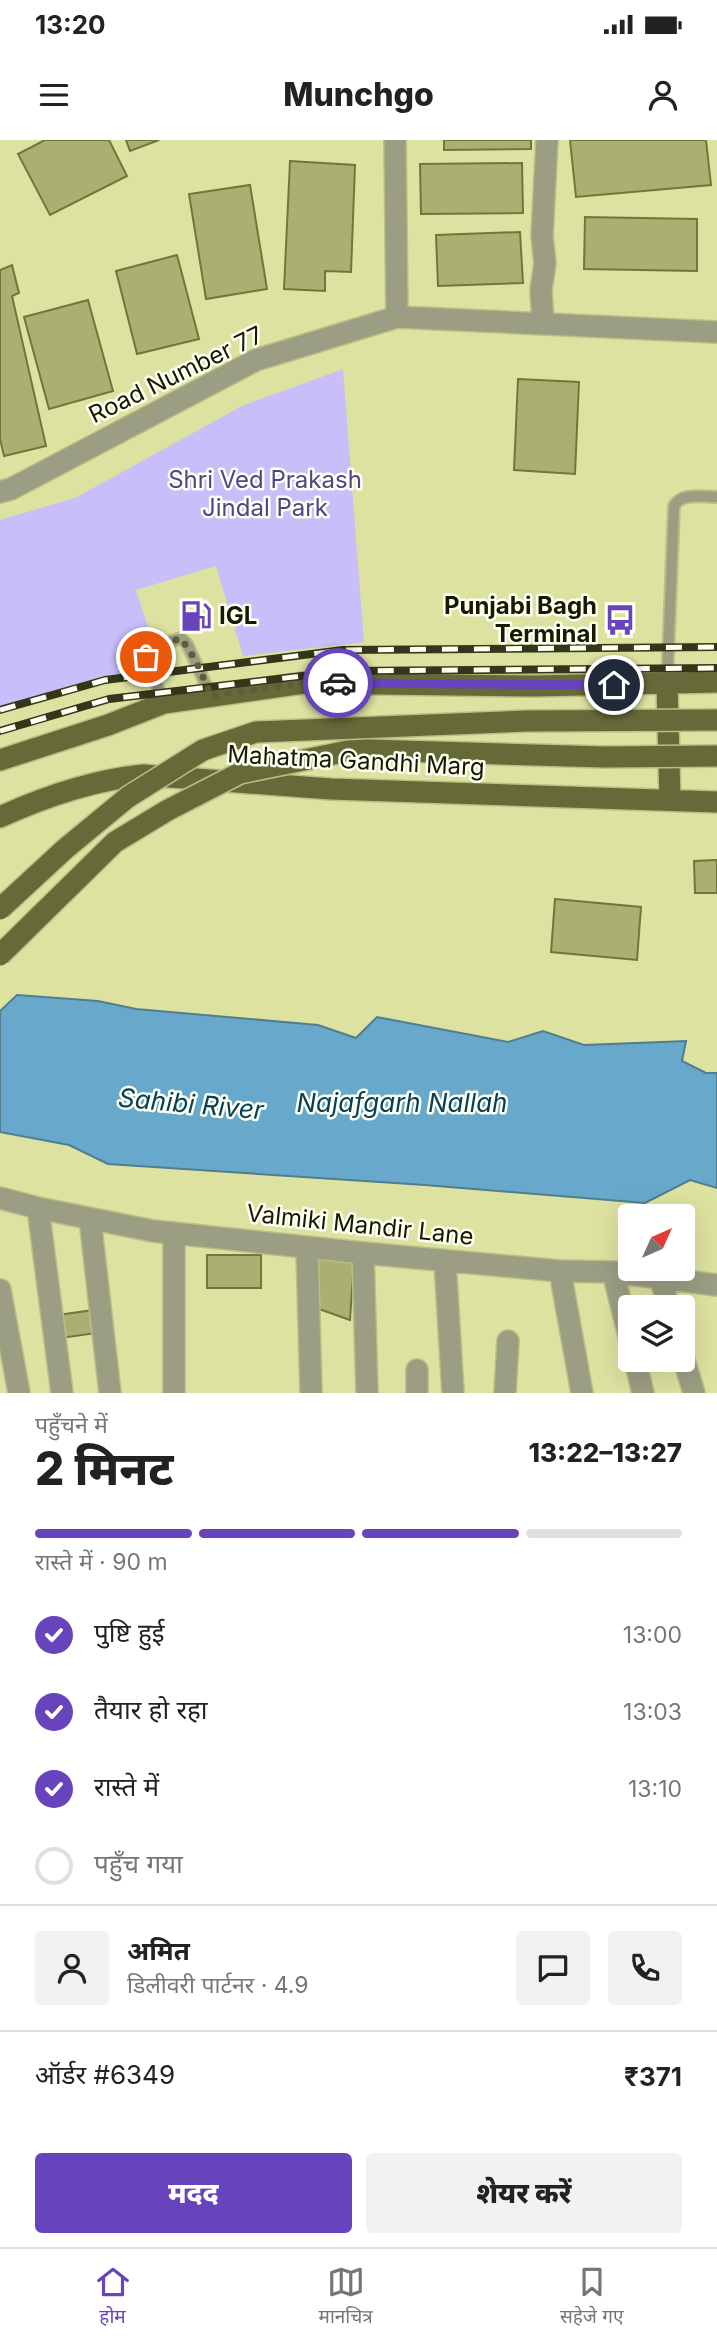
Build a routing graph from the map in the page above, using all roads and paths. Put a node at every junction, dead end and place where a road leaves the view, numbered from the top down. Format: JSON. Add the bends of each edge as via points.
{"nodes":[{"id":1,"x":395,"y":140,"type":"edge"},
{"id":2,"x":547,"y":140,"type":"edge"},
{"id":3,"x":397,"y":317,"type":"junction"},
{"id":4,"x":543,"y":324,"type":"junction"},
{"id":5,"x":717,"y":332,"type":"edge"},
{"id":6,"x":0,"y":492,"type":"edge"},
{"id":7,"x":717,"y":497,"type":"edge"},
{"id":8,"x":717,"y":681,"type":"edge"},
{"id":9,"x":667,"y":684,"type":"junction"},
{"id":10,"x":211,"y":696,"type":"junction"},
{"id":11,"x":164,"y":703,"type":"junction"},
{"id":12,"x":717,"y":720,"type":"edge"},
{"id":13,"x":717,"y":756,"type":"edge"},
{"id":14,"x":0,"y":760,"type":"edge"},
{"id":15,"x":670,"y":800,"type":"junction"},
{"id":16,"x":717,"y":802,"type":"edge"},
{"id":17,"x":0,"y":817,"type":"edge"},
{"id":18,"x":0,"y":909,"type":"edge"},
{"id":19,"x":0,"y":955,"type":"edge"},
{"id":20,"x":0,"y":1198,"type":"edge"},
{"id":21,"x":38,"y":1209,"type":"junction"},
{"id":22,"x":90,"y":1219,"type":"junction"},
{"id":23,"x":174,"y":1233,"type":"junction"},
{"id":24,"x":307,"y":1247,"type":"junction"},
{"id":25,"x":363,"y":1253,"type":"junction"},
{"id":26,"x":445,"y":1261,"type":"junction"},
{"id":27,"x":559,"y":1271,"type":"junction"},
{"id":28,"x":613,"y":1272,"type":"junction"},
{"id":29,"x":618,"y":1273,"type":"edge"},
{"id":30,"x":688,"y":1281,"type":"edge"},
{"id":31,"x":717,"y":1284,"type":"edge"},
{"id":32,"x":0,"y":1290,"type":"edge"},
{"id":33,"x":619,"y":1295,"type":"edge"},
{"id":34,"x":508,"y":1341,"type":"dead end"},
{"id":35,"x":418,"y":1370,"type":"dead end"},
{"id":36,"x":638,"y":1372,"type":"edge"},
{"id":37,"x":688,"y":1372,"type":"edge"},
{"id":38,"x":19,"y":1393,"type":"edge"},
{"id":39,"x":62,"y":1393,"type":"edge"},
{"id":40,"x":110,"y":1393,"type":"edge"},
{"id":41,"x":174,"y":1393,"type":"edge"},
{"id":42,"x":311,"y":1393,"type":"edge"},
{"id":43,"x":367,"y":1393,"type":"edge"},
{"id":44,"x":417,"y":1393,"type":"edge"},
{"id":45,"x":453,"y":1393,"type":"edge"},
{"id":46,"x":505,"y":1393,"type":"edge"},
{"id":47,"x":582,"y":1393,"type":"edge"},
{"id":48,"x":643,"y":1393,"type":"edge"},
{"id":49,"x":694,"y":1393,"type":"edge"}],
"edges":[{"from":1,"to":3,"type":"street"},
{"from":2,"to":4,"type":"street"},
{"from":3,"to":4,"type":"street","name":"Road Number 77"},
{"from":3,"to":6,"type":"street","name":"Road Number 77","via":[[256,360]]},
{"from":4,"to":5,"type":"street","name":"Road Number 77"},
{"from":7,"to":9,"type":"lane","via":[[683,497],[675,502]]},
{"from":8,"to":9,"type":"main road"},
{"from":9,"to":10,"type":"main road","via":[[304,683]]},
{"from":9,"to":15,"type":"main road"},
{"from":10,"to":11,"type":"main road"},
{"from":10,"to":11,"type":"lane","via":[[187,644],[174,639],[146,652]]},
{"from":11,"to":14,"type":"main road"},
{"from":12,"to":18,"type":"main road","bridge":true,"via":[[526,721],[256,732],[202,750],[128,797]]},
{"from":13,"to":19,"type":"main road","bridge":true,"via":[[368,750],[240,773],[115,842]]},
{"from":15,"to":16,"type":"main road","name":"Mahatma Gandhi Marg"},
{"from":15,"to":17,"type":"main road","name":"Mahatma Gandhi Marg","via":[[331,789],[143,775],[77,789]]},
{"from":20,"to":21,"type":"street","name":"Valmiki Mandir Lane"},
{"from":21,"to":22,"type":"street","name":"Valmiki Mandir Lane"},
{"from":21,"to":39,"type":"street"},
{"from":22,"to":23,"type":"street","name":"Valmiki Mandir Lane"},
{"from":22,"to":40,"type":"street"},
{"from":23,"to":24,"type":"street","name":"Valmiki Mandir Lane"},
{"from":23,"to":41,"type":"street"},
{"from":24,"to":25,"type":"street","name":"Valmiki Mandir Lane"},
{"from":24,"to":42,"type":"street"},
{"from":25,"to":26,"type":"street","name":"Valmiki Mandir Lane"},
{"from":25,"to":43,"type":"street"},
{"from":26,"to":27,"type":"street","name":"Valmiki Mandir Lane"},
{"from":26,"to":45,"type":"street"},
{"from":27,"to":28,"type":"street","name":"Valmiki Mandir Lane"},
{"from":27,"to":47,"type":"street"},
{"from":28,"to":29,"type":"street","name":"Valmiki Mandir Lane"},
{"from":28,"to":33,"type":"street"},
{"from":30,"to":31,"type":"street","name":"Valmiki Mandir Lane"},
{"from":32,"to":38,"type":"street"},
{"from":34,"to":46,"type":"street"},
{"from":35,"to":44,"type":"street"},
{"from":36,"to":48,"type":"street"},
{"from":37,"to":49,"type":"street"}]}
